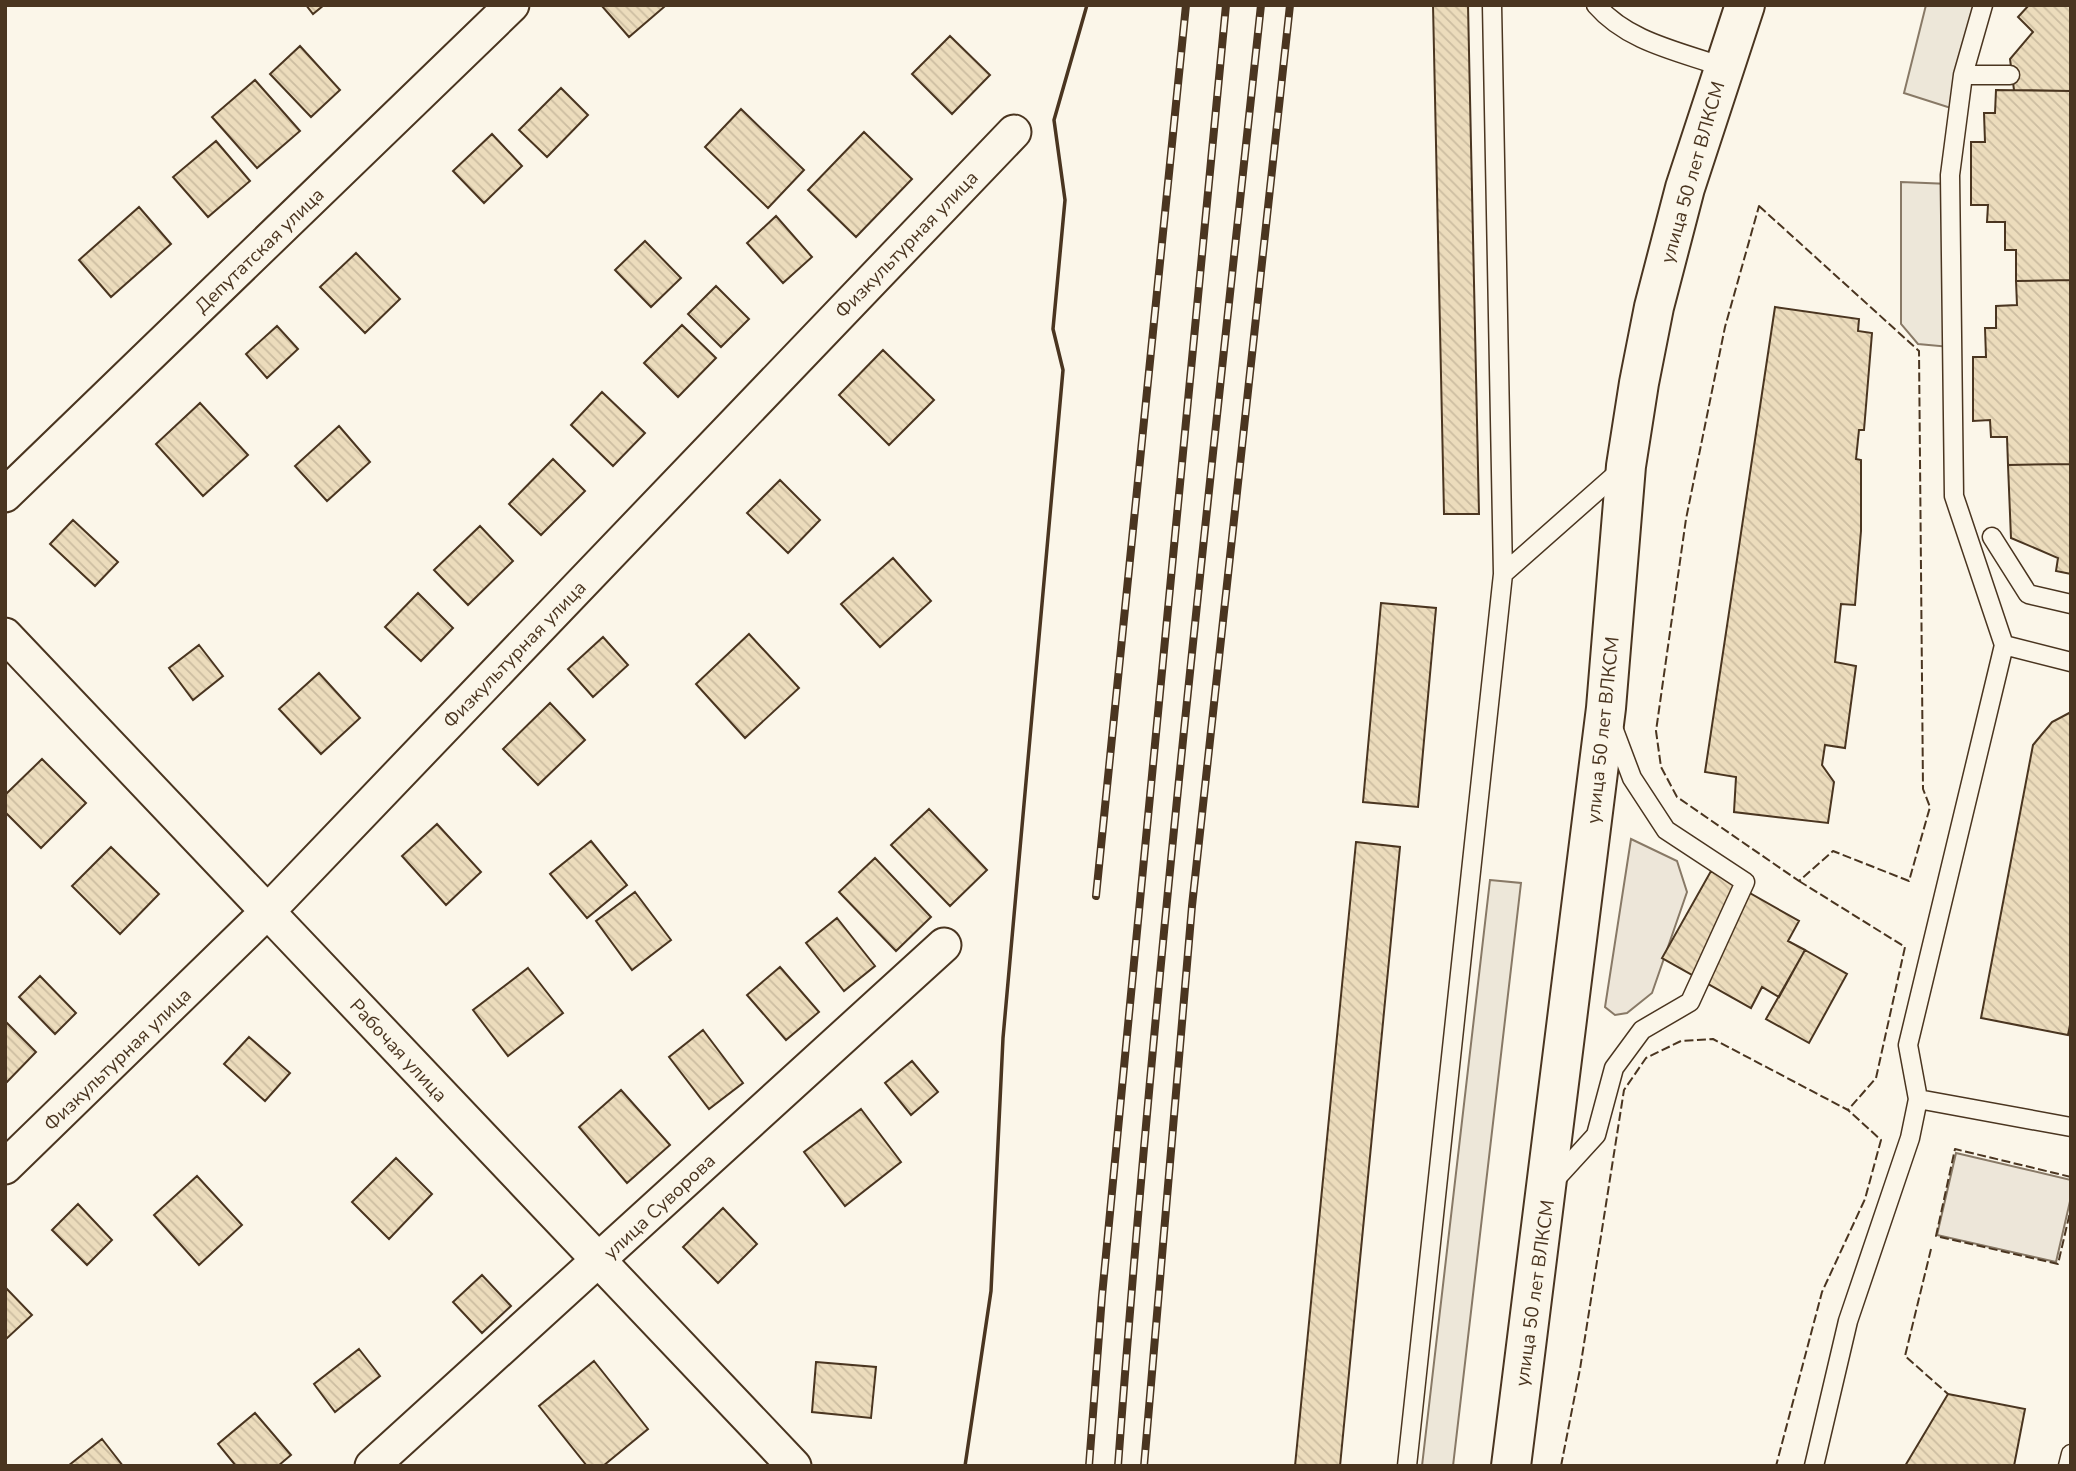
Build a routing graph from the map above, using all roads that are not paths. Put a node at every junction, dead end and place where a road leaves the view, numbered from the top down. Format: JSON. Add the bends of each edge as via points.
{"nodes":[{"id":1,"x":512,"y":5,"type":"edge"},
{"id":2,"x":1492,"y":5,"type":"edge"},
{"id":3,"x":1596,"y":5,"type":"edge"},
{"id":4,"x":1983,"y":5,"type":"edge"},
{"id":5,"x":1741,"y":12,"type":"edge"},
{"id":6,"x":1723,"y":68,"type":"junction"},
{"id":7,"x":1963,"y":75,"type":"junction"},
{"id":8,"x":2010,"y":75,"type":"dead end"},
{"id":9,"x":1014,"y":132,"type":"dead end"},
{"id":10,"x":1626,"y":466,"type":"junction"},
{"id":11,"x":5,"y":495,"type":"edge"},
{"id":12,"x":1992,"y":537,"type":"dead end"},
{"id":13,"x":1503,"y":574,"type":"junction"},
{"id":14,"x":2071,"y":604,"type":"edge"},
{"id":15,"x":5,"y":635,"type":"edge"},
{"id":16,"x":2004,"y":645,"type":"junction"},
{"id":17,"x":2071,"y":662,"type":"edge"},
{"id":18,"x":1606,"y":708,"type":"junction"},
{"id":19,"x":268,"y":911,"type":"junction"},
{"id":20,"x":944,"y":944,"type":"dead end"},
{"id":21,"x":1918,"y":1099,"type":"junction"},
{"id":22,"x":2071,"y":1127,"type":"edge"},
{"id":23,"x":5,"y":1167,"type":"edge"},
{"id":24,"x":1548,"y":1187,"type":"junction"},
{"id":25,"x":598,"y":1262,"type":"junction"},
{"id":26,"x":2071,"y":1454,"type":"edge"},
{"id":27,"x":372,"y":1466,"type":"edge"},
{"id":28,"x":794,"y":1466,"type":"edge"},
{"id":29,"x":1407,"y":1466,"type":"edge"},
{"id":30,"x":1511,"y":1466,"type":"edge"},
{"id":31,"x":1814,"y":1466,"type":"edge"},
{"id":32,"x":2068,"y":1466,"type":"edge"}],
"edges":[{"from":1,"to":11,"type":"street","name":"Депутатская улица"},
{"from":2,"to":13,"type":"lane"},
{"from":3,"to":6,"type":"lane","via":[[1627,33]]},
{"from":4,"to":7,"type":"lane"},
{"from":5,"to":6,"type":"street","name":"улица 50 лет ВЛКСМ"},
{"from":6,"to":10,"type":"street","name":"улица 50 лет ВЛКСМ","via":[[1654,306]]},
{"from":7,"to":8,"type":"lane"},
{"from":7,"to":16,"type":"lane","via":[[1950,175],[1954,496]]},
{"from":9,"to":19,"type":"street","name":"Физкультурная улица"},
{"from":10,"to":13,"type":"lane"},
{"from":10,"to":18,"type":"street","name":"улица 50 лет ВЛКСМ"},
{"from":12,"to":14,"type":"lane","via":[[2028,594]]},
{"from":13,"to":29,"type":"lane"},
{"from":15,"to":19,"type":"street","name":"Рабочая улица"},
{"from":16,"to":17,"type":"lane"},
{"from":16,"to":21,"type":"lane","via":[[1908,1045]]},
{"from":18,"to":24,"type":"street","name":"улица 50 лет ВЛКСМ"},
{"from":18,"to":24,"type":"lane","via":[[1632,778],[1666,830],[1745,882],[1690,1002],[1642,1030],[1614,1068],[1596,1135]]},
{"from":19,"to":23,"type":"street","name":"Физкультурная улица"},
{"from":19,"to":25,"type":"street","name":"Рабочая улица"},
{"from":20,"to":25,"type":"street","name":"улица Суворова"},
{"from":21,"to":22,"type":"lane"},
{"from":21,"to":31,"type":"lane","via":[[1910,1138],[1848,1321]]},
{"from":24,"to":30,"type":"street","name":"улица 50 лет ВЛКСМ"},
{"from":25,"to":27,"type":"street","name":"улица Суворова"},
{"from":25,"to":28,"type":"street","name":"Рабочая улица"},
{"from":26,"to":32,"type":"lane"}]}
